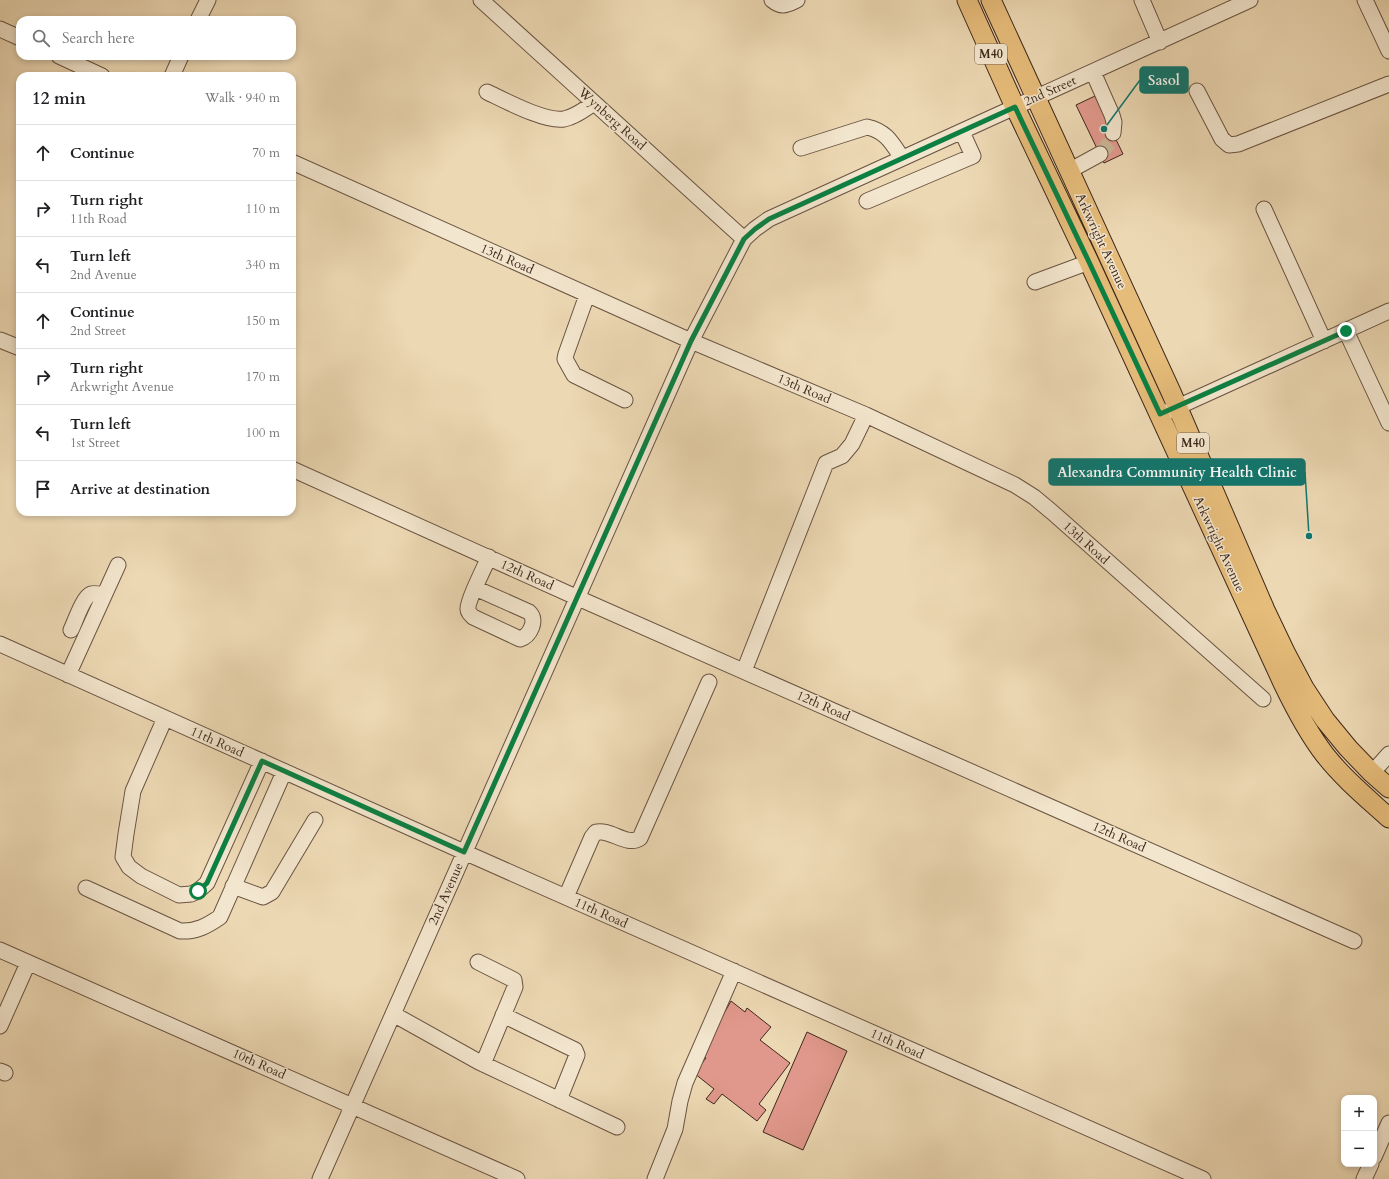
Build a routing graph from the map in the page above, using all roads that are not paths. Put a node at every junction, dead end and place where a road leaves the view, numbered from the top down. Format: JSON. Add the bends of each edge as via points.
{"nodes":[{"id":1,"x":208,"y":0,"type":"edge"},
{"id":2,"x":480,"y":0,"type":"edge"},
{"id":3,"x":772,"y":0,"type":"edge"},
{"id":4,"x":797,"y":0,"type":"edge"},
{"id":5,"x":967,"y":0,"type":"edge"},
{"id":6,"x":991,"y":0,"type":"edge"},
{"id":7,"x":1142,"y":0,"type":"edge"},
{"id":8,"x":1250,"y":0,"type":"edge"},
{"id":9,"x":1365,"y":0,"type":"edge"},
{"id":10,"x":200,"y":16,"type":"edge"},
{"id":11,"x":0,"y":29,"type":"edge"},
{"id":12,"x":16,"y":36,"type":"edge"},
{"id":13,"x":1160,"y":42,"type":"junction"},
{"id":14,"x":1389,"y":51,"type":"edge"},
{"id":15,"x":68,"y":60,"type":"edge"},
{"id":16,"x":179,"y":60,"type":"edge"},
{"id":17,"x":93,"y":72,"type":"edge"},
{"id":18,"x":174,"y":72,"type":"edge"},
{"id":19,"x":1093,"y":72,"type":"junction"},
{"id":20,"x":1389,"y":84,"type":"edge"},
{"id":21,"x":1197,"y":91,"type":"dead end"},
{"id":22,"x":487,"y":92,"type":"dead end"},
{"id":23,"x":1036,"y":98,"type":"junction"},
{"id":24,"x":594,"y":103,"type":"junction"},
{"id":25,"x":1015,"y":107,"type":"junction"},
{"id":26,"x":962,"y":132,"type":"junction"},
{"id":27,"x":1113,"y":133,"type":"tunnel mouth"},
{"id":28,"x":801,"y":148,"type":"dead end"},
{"id":29,"x":1100,"y":154,"type":"tunnel mouth"},
{"id":30,"x":902,"y":158,"type":"junction"},
{"id":31,"x":296,"y":164,"type":"edge"},
{"id":32,"x":1069,"y":171,"type":"junction"},
{"id":33,"x":867,"y":201,"type":"dead end"},
{"id":34,"x":1264,"y":209,"type":"dead end"},
{"id":35,"x":744,"y":239,"type":"junction"},
{"id":36,"x":1089,"y":262,"type":"junction"},
{"id":37,"x":1034,"y":282,"type":"dead end"},
{"id":38,"x":587,"y":295,"type":"junction"},
{"id":39,"x":1389,"y":311,"type":"edge"},
{"id":40,"x":1346,"y":331,"type":"junction"},
{"id":41,"x":0,"y":340,"type":"edge"},
{"id":42,"x":691,"y":341,"type":"junction"},
{"id":43,"x":1324,"y":341,"type":"junction"},
{"id":44,"x":16,"y":346,"type":"edge"},
{"id":45,"x":625,"y":400,"type":"dead end"},
{"id":46,"x":1177,"y":406,"type":"junction"},
{"id":47,"x":1160,"y":414,"type":"junction"},
{"id":48,"x":866,"y":415,"type":"junction"},
{"id":49,"x":1389,"y":423,"type":"edge"},
{"id":50,"x":296,"y":471,"type":"edge"},
{"id":51,"x":489,"y":558,"type":"junction"},
{"id":52,"x":118,"y":565,"type":"dead end"},
{"id":53,"x":475,"y":588,"type":"dead end"},
{"id":54,"x":104,"y":595,"type":"junction"},
{"id":55,"x":578,"y":598,"type":"junction"},
{"id":56,"x":71,"y":630,"type":"dead end"},
{"id":57,"x":0,"y":644,"type":"edge"},
{"id":58,"x":744,"y":671,"type":"junction"},
{"id":59,"x":68,"y":675,"type":"junction"},
{"id":60,"x":709,"y":682,"type":"dead end"},
{"id":61,"x":1263,"y":700,"type":"dead end"},
{"id":62,"x":165,"y":718,"type":"junction"},
{"id":63,"x":1389,"y":754,"type":"edge"},
{"id":64,"x":262,"y":761,"type":"junction"},
{"id":65,"x":284,"y":772,"type":"junction"},
{"id":66,"x":1372,"y":773,"type":"junction"},
{"id":67,"x":1389,"y":788,"type":"edge"},
{"id":68,"x":1389,"y":818,"type":"edge"},
{"id":69,"x":315,"y":820,"type":"dead end"},
{"id":70,"x":464,"y":852,"type":"junction"},
{"id":71,"x":233,"y":886,"type":"junction"},
{"id":72,"x":86,"y":888,"type":"dead end"},
{"id":73,"x":566,"y":897,"type":"junction"},
{"id":74,"x":1354,"y":941,"type":"dead end"},
{"id":75,"x":0,"y":950,"type":"edge"},
{"id":76,"x":478,"y":962,"type":"dead end"},
{"id":77,"x":28,"y":963,"type":"junction"},
{"id":78,"x":734,"y":971,"type":"junction"},
{"id":79,"x":392,"y":1014,"type":"junction"},
{"id":80,"x":503,"y":1015,"type":"junction"},
{"id":81,"x":0,"y":1026,"type":"edge"},
{"id":82,"x":483,"y":1064,"type":"junction"},
{"id":83,"x":559,"y":1100,"type":"junction"},
{"id":84,"x":353,"y":1106,"type":"junction"},
{"id":85,"x":1389,"y":1123,"type":"edge"},
{"id":86,"x":617,"y":1127,"type":"dead end"},
{"id":87,"x":1377,"y":1150,"type":"edge"},
{"id":88,"x":1370,"y":1167,"type":"edge"},
{"id":89,"x":320,"y":1179,"type":"edge"},
{"id":90,"x":517,"y":1179,"type":"edge"},
{"id":91,"x":655,"y":1179,"type":"edge"},
{"id":92,"x":1203,"y":1179,"type":"edge"},
{"id":93,"x":1364,"y":1179,"type":"edge"}],
"edges":[{"from":1,"to":10,"type":"street"},
{"from":2,"to":24,"type":"street","name":"Wynberg Road"},
{"from":3,"to":4,"type":"street","via":[[778,5]]},
{"from":5,"to":25,"type":"main road","name":"Arkwright Avenue","number":"M40"},
{"from":6,"to":23,"type":"main road","name":"Arkwright Avenue","number":"M40"},
{"from":7,"to":13,"type":"street"},
{"from":8,"to":13,"type":"street","name":"2nd Street"},
{"from":9,"to":14,"type":"street"},
{"from":11,"to":12,"type":"street"},
{"from":13,"to":19,"type":"street","name":"2nd Street"},
{"from":15,"to":17,"type":"street"},
{"from":16,"to":18,"type":"street"},
{"from":19,"to":23,"type":"street","name":"2nd Street"},
{"from":19,"to":27,"type":"street","via":[[1112,115]]},
{"from":20,"to":21,"type":"street","via":[[1238,144],[1229,145],[1222,139]]},
{"from":22,"to":24,"type":"street","via":[[554,120],[566,118]]},
{"from":23,"to":25,"type":"street","name":"2nd Street"},
{"from":23,"to":32,"type":"main road","name":"Arkwright Avenue","number":"M40"},
{"from":24,"to":35,"type":"street","name":"Wynberg Road"},
{"from":25,"to":26,"type":"street","name":"2nd Street"},
{"from":25,"to":36,"type":"main road","name":"Arkwright Avenue","number":"M40"},
{"from":26,"to":30,"type":"street","name":"2nd Street"},
{"from":26,"to":33,"type":"street","via":[[973,156]]},
{"from":28,"to":30,"type":"street","via":[[867,127],[884,134]]},
{"from":29,"to":32,"type":"street"},
{"from":30,"to":35,"type":"street","name":"2nd Street","via":[[769,219]]},
{"from":31,"to":38,"type":"street","name":"13th Road"},
{"from":32,"to":46,"type":"main road","name":"Arkwright Avenue","number":"M40"},
{"from":34,"to":43,"type":"street"},
{"from":35,"to":42,"type":"street","name":"2nd Avenue"},
{"from":36,"to":37,"type":"street"},
{"from":36,"to":47,"type":"main road","name":"Arkwright Avenue","number":"M40"},
{"from":38,"to":42,"type":"street","name":"13th Road"},
{"from":38,"to":45,"type":"street","via":[[566,360],[574,375]]},
{"from":39,"to":40,"type":"street"},
{"from":40,"to":43,"type":"street"},
{"from":40,"to":49,"type":"street"},
{"from":41,"to":44,"type":"street"},
{"from":42,"to":48,"type":"street","name":"13th Road"},
{"from":42,"to":55,"type":"street","name":"2nd Avenue"},
{"from":43,"to":46,"type":"street"},
{"from":46,"to":47,"type":"street"},
{"from":46,"to":66,"type":"main road","name":"Arkwright Avenue","number":"M40","via":[[1265,610],[1304,688],[1325,720]]},
{"from":47,"to":68,"type":"main road","name":"Arkwright Avenue","number":"M40","via":[[1279,676],[1298,712],[1326,755],[1360,792]]},
{"from":48,"to":58,"type":"street","via":[[852,444],[842,456],[826,463]]},
{"from":48,"to":61,"type":"street","name":"13th Road","via":[[1015,485],[1034,497]]},
{"from":50,"to":51,"type":"street","name":"12th Road"},
{"from":51,"to":53,"type":"street"},
{"from":51,"to":55,"type":"street","name":"12th Road"},
{"from":52,"to":54,"type":"street"},
{"from":54,"to":56,"type":"street","via":[[93,593],[85,599]]},
{"from":54,"to":59,"type":"street"},
{"from":55,"to":58,"type":"street","name":"12th Road"},
{"from":55,"to":70,"type":"street","name":"2nd Avenue"},
{"from":57,"to":59,"type":"street","name":"11th Road"},
{"from":58,"to":74,"type":"street","name":"12th Road"},
{"from":59,"to":62,"type":"street","name":"11th Road"},
{"from":60,"to":73,"type":"street","via":[[640,838],[630,841],[601,831],[596,832]]},
{"from":62,"to":64,"type":"street","name":"11th Road"},
{"from":62,"to":64,"type":"street","via":[[133,791],[123,857],[128,867],[141,876],[178,895],[191,894],[207,883]]},
{"from":63,"to":66,"type":"street"},
{"from":64,"to":65,"type":"street","name":"11th Road"},
{"from":65,"to":70,"type":"street","name":"11th Road"},
{"from":65,"to":71,"type":"street"},
{"from":66,"to":67,"type":"main road"},
{"from":69,"to":71,"type":"street","via":[[272,892],[263,897]]},
{"from":70,"to":73,"type":"street","name":"11th Road"},
{"from":70,"to":79,"type":"street","name":"2nd Avenue"},
{"from":71,"to":72,"type":"street","via":[[220,917],[198,930],[189,932],[180,931]]},
{"from":73,"to":78,"type":"street","name":"11th Road"},
{"from":75,"to":77,"type":"street","name":"10th Road"},
{"from":76,"to":80,"type":"street","via":[[514,980],[515,987]]},
{"from":77,"to":81,"type":"street"},
{"from":77,"to":84,"type":"street","name":"10th Road"},
{"from":78,"to":91,"type":"street","via":[[685,1083],[675,1129]]},
{"from":78,"to":92,"type":"street","name":"11th Road"},
{"from":79,"to":82,"type":"street"},
{"from":79,"to":84,"type":"street","name":"2nd Avenue"},
{"from":80,"to":82,"type":"street"},
{"from":80,"to":83,"type":"street","via":[[575,1050],[576,1056]]},
{"from":82,"to":83,"type":"street"},
{"from":83,"to":86,"type":"street"},
{"from":84,"to":89,"type":"street","name":"2nd Avenue"},
{"from":84,"to":90,"type":"street","name":"10th Road"},
{"from":85,"to":87,"type":"street"},
{"from":88,"to":93,"type":"street"}]}
